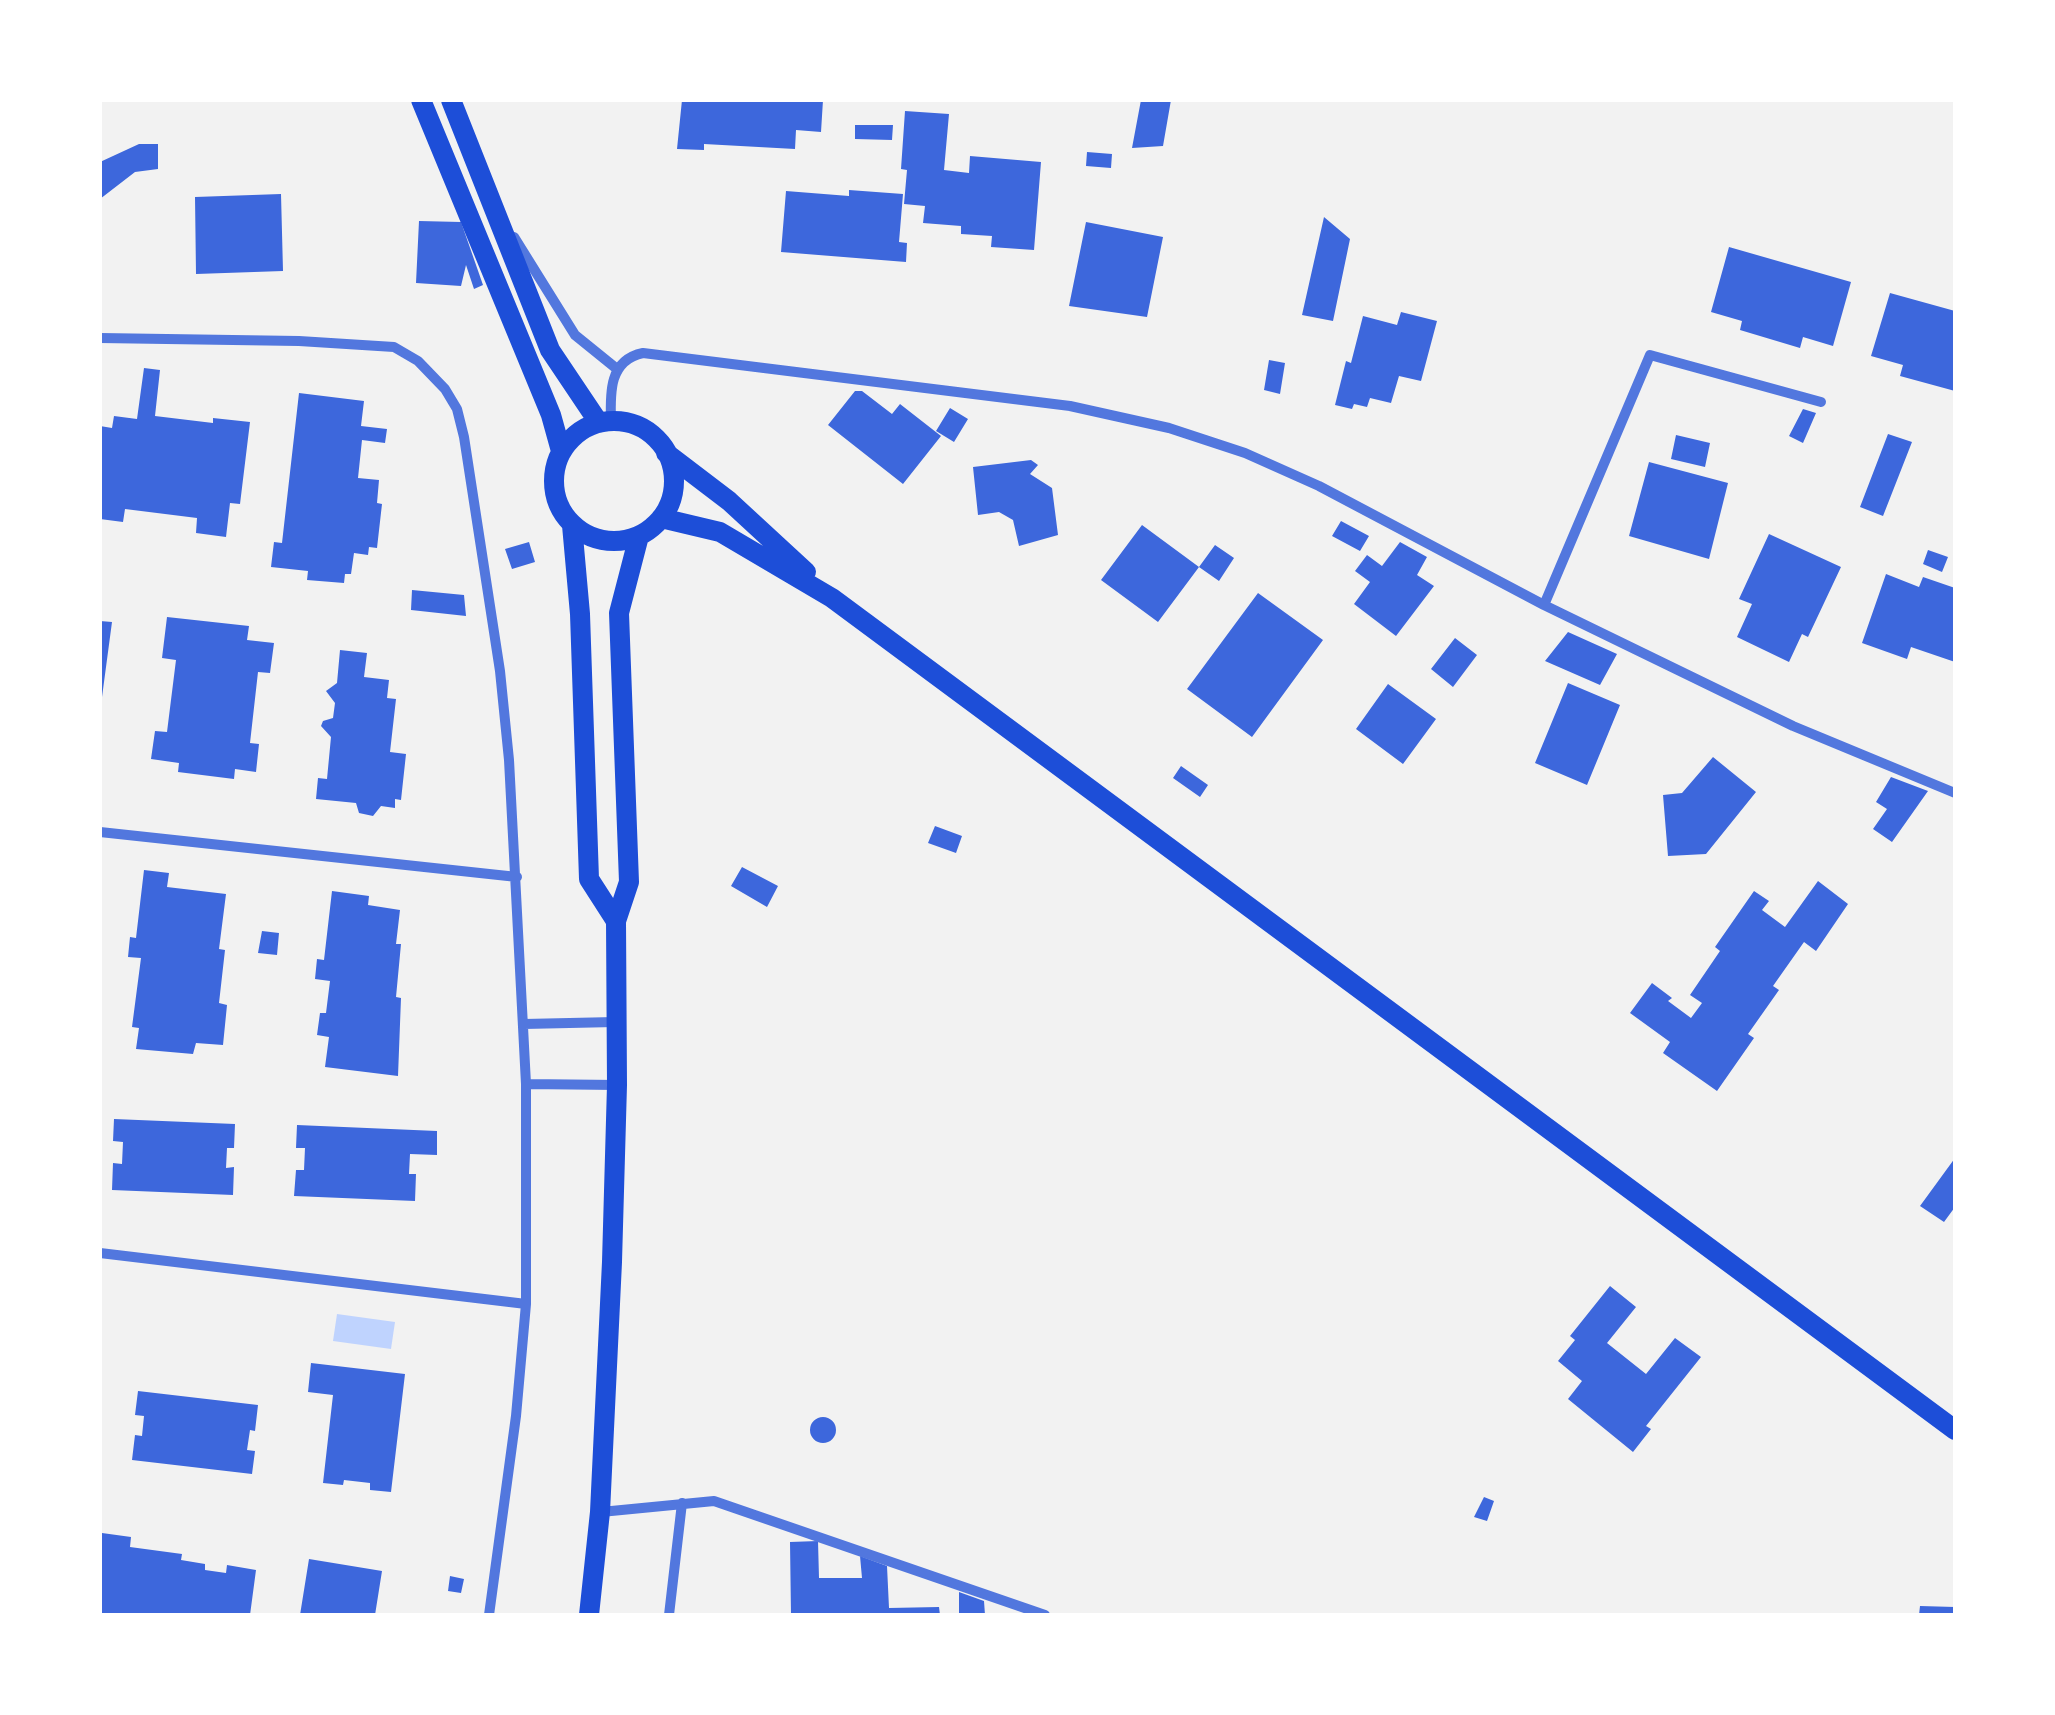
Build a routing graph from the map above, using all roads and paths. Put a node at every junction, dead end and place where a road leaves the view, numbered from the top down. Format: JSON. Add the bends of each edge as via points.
{"nodes":[{"id":1,"x":421,"y":100,"type":"edge"},
{"id":2,"x":451,"y":100,"type":"edge"},
{"id":3,"x":489,"y":197,"type":"junction"},
{"id":4,"x":100,"y":338,"type":"edge"},
{"id":5,"x":616,"y":369,"type":"junction"},
{"id":6,"x":1821,"y":402,"type":"dead end"},
{"id":7,"x":605,"y":422,"type":"junction"},
{"id":8,"x":562,"y":451,"type":"junction"},
{"id":9,"x":666,"y":453,"type":"junction"},
{"id":10,"x":662,"y":518,"type":"junction"},
{"id":11,"x":572,"y":525,"type":"junction"},
{"id":12,"x":639,"y":536,"type":"junction"},
{"id":13,"x":832,"y":598,"type":"junction"},
{"id":14,"x":1544,"y":604,"type":"junction"},
{"id":15,"x":1955,"y":793,"type":"edge"},
{"id":16,"x":100,"y":832,"type":"edge"},
{"id":17,"x":517,"y":877,"type":"junction"},
{"id":18,"x":616,"y":922,"type":"junction"},
{"id":19,"x":615,"y":1022,"type":"junction"},
{"id":20,"x":524,"y":1024,"type":"junction"},
{"id":21,"x":526,"y":1084,"type":"junction"},
{"id":22,"x":617,"y":1084,"type":"junction"},
{"id":23,"x":100,"y":1253,"type":"edge"},
{"id":24,"x":526,"y":1304,"type":"junction"},
{"id":25,"x":1955,"y":1430,"type":"edge"},
{"id":26,"x":682,"y":1504,"type":"junction"},
{"id":27,"x":600,"y":1512,"type":"junction"},
{"id":28,"x":489,"y":1615,"type":"edge"},
{"id":29,"x":589,"y":1615,"type":"edge"},
{"id":30,"x":669,"y":1615,"type":"edge"},
{"id":31,"x":1045,"y":1615,"type":"edge"}],
"edges":[{"from":1,"to":8,"type":"main road"},
{"from":2,"to":3,"type":"main road"},
{"from":3,"to":5,"type":"street","via":[[576,335]]},
{"from":3,"to":7,"type":"main road","via":[[550,350]]},
{"from":4,"to":17,"type":"street","via":[[364,343],[394,347],[433,373],[456,409],[467,455],[500,671]]},
{"from":5,"to":7,"type":"street"},
{"from":5,"to":14,"type":"street","via":[[630,356],[662,354],[1070,406],[1169,428],[1319,486]]},
{"from":6,"to":14,"type":"street","via":[[1650,355]]},
{"from":7,"to":8,"type":"main road","via":[[584,429]]},
{"from":7,"to":9,"type":"main road","via":[[636,426]]},
{"from":8,"to":11,"type":"main road","via":[[554,490]]},
{"from":9,"to":10,"type":"main road","via":[[673,486]]},
{"from":9,"to":13,"type":"main road","via":[[770,536]]},
{"from":10,"to":12,"type":"main road"},
{"from":10,"to":13,"type":"main road","via":[[720,532]]},
{"from":11,"to":12,"type":"main road","via":[[604,540]]},
{"from":11,"to":18,"type":"main road","via":[[590,879]]},
{"from":12,"to":18,"type":"main road","via":[[619,613],[629,882]]},
{"from":13,"to":25,"type":"main road"},
{"from":14,"to":15,"type":"street","via":[[1793,726]]},
{"from":16,"to":17,"type":"street"},
{"from":17,"to":20,"type":"street"},
{"from":18,"to":19,"type":"main road"},
{"from":19,"to":20,"type":"street"},
{"from":19,"to":22,"type":"main road"},
{"from":20,"to":21,"type":"street"},
{"from":21,"to":22,"type":"street"},
{"from":21,"to":24,"type":"street"},
{"from":22,"to":27,"type":"main road"},
{"from":23,"to":24,"type":"street"},
{"from":24,"to":28,"type":"street"},
{"from":26,"to":27,"type":"street"},
{"from":26,"to":30,"type":"street"},
{"from":26,"to":31,"type":"street","via":[[730,1506]]},
{"from":27,"to":29,"type":"main road"}]}
